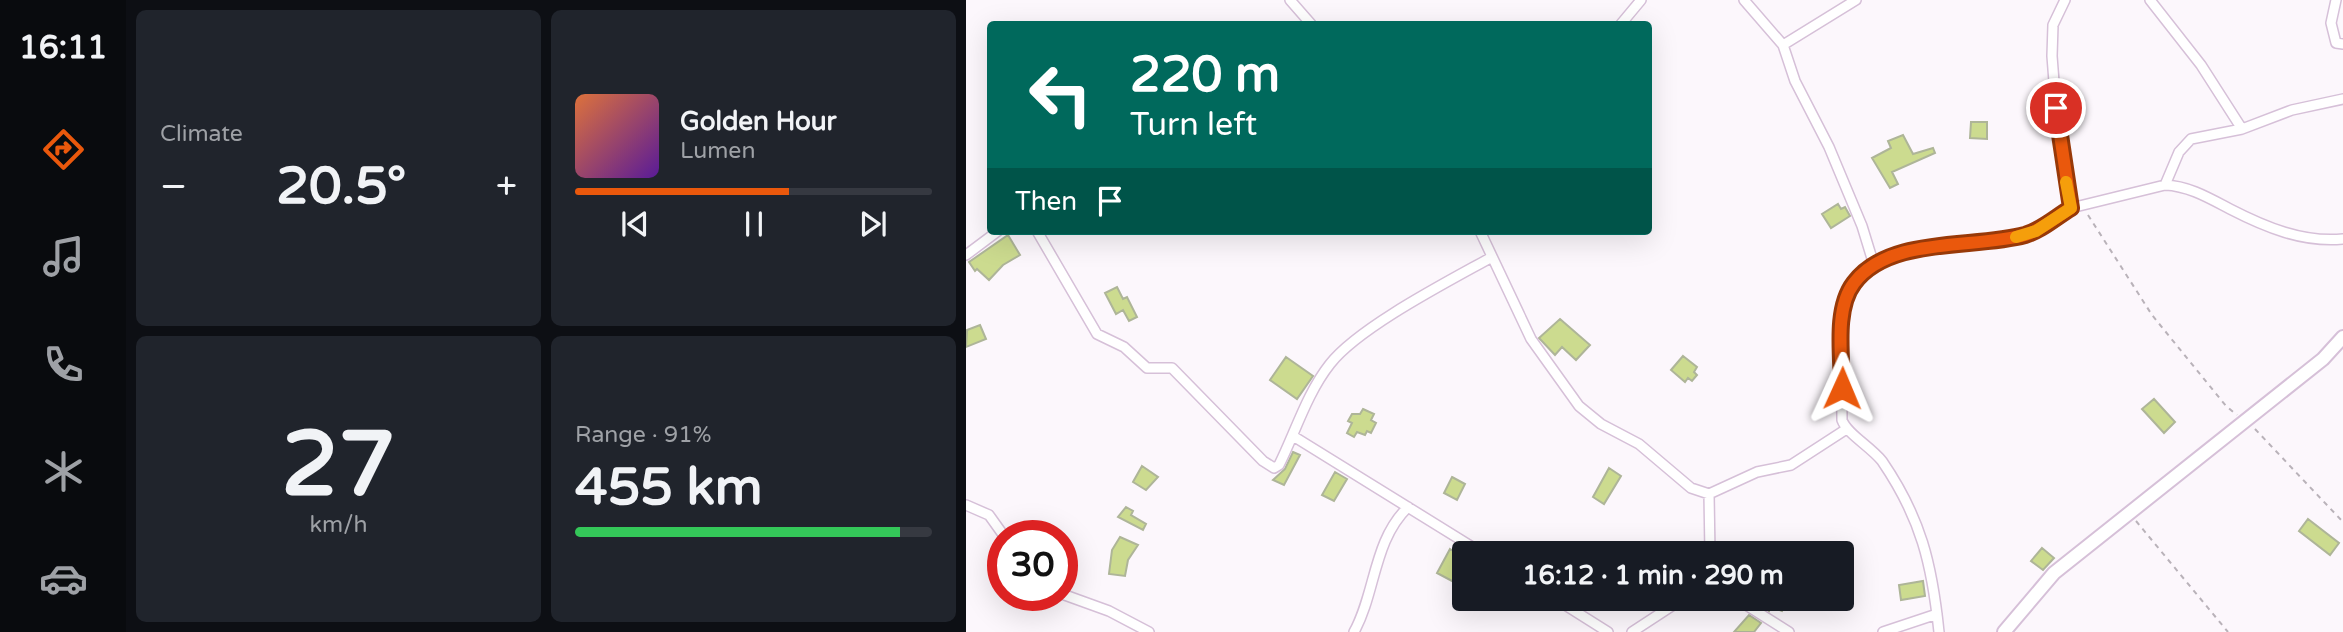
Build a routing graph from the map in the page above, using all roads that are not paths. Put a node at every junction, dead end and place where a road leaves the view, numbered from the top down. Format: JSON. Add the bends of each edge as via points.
{"nodes":[{"id":1,"x":1290,"y":0,"type":"edge"},
{"id":2,"x":1641,"y":0,"type":"edge"},
{"id":3,"x":1744,"y":0,"type":"edge"},
{"id":4,"x":1856,"y":0,"type":"edge"},
{"id":5,"x":2065,"y":0,"type":"edge"},
{"id":6,"x":2150,"y":0,"type":"edge"},
{"id":7,"x":2336,"y":0,"type":"edge"},
{"id":8,"x":1308,"y":21,"type":"edge"},
{"id":9,"x":1624,"y":21,"type":"edge"},
{"id":10,"x":2343,"y":44,"type":"edge"},
{"id":11,"x":1783,"y":45,"type":"junction"},
{"id":12,"x":2343,"y":99,"type":"edge"},
{"id":13,"x":2242,"y":129,"type":"junction"},
{"id":14,"x":2165,"y":185,"type":"junction"},
{"id":15,"x":2071,"y":208,"type":"junction"},
{"id":16,"x":993,"y":235,"type":"edge"},
{"id":17,"x":1039,"y":235,"type":"edge"},
{"id":18,"x":1482,"y":235,"type":"edge"},
{"id":19,"x":2343,"y":239,"type":"edge"},
{"id":20,"x":966,"y":255,"type":"edge"},
{"id":21,"x":1492,"y":257,"type":"junction"},
{"id":22,"x":1874,"y":265,"type":"junction"},
{"id":23,"x":2343,"y":338,"type":"edge"},
{"id":24,"x":1845,"y":430,"type":"junction"},
{"id":25,"x":1293,"y":436,"type":"junction"},
{"id":26,"x":1709,"y":494,"type":"junction"},
{"id":27,"x":966,"y":505,"type":"edge"},
{"id":28,"x":1408,"y":507,"type":"junction"},
{"id":29,"x":993,"y":520,"type":"edge"},
{"id":30,"x":1463,"y":541,"type":"edge"},
{"id":31,"x":1710,"y":541,"type":"edge"},
{"id":32,"x":1078,"y":600,"type":"edge"},
{"id":33,"x":1575,"y":611,"type":"edge"},
{"id":34,"x":1664,"y":611,"type":"edge"},
{"id":35,"x":1756,"y":611,"type":"edge"},
{"id":36,"x":1937,"y":614,"type":"junction"},
{"id":37,"x":1149,"y":632,"type":"edge"},
{"id":38,"x":1354,"y":632,"type":"edge"},
{"id":39,"x":1608,"y":632,"type":"edge"},
{"id":40,"x":1632,"y":632,"type":"edge"},
{"id":41,"x":1789,"y":632,"type":"edge"},
{"id":42,"x":1883,"y":632,"type":"edge"},
{"id":43,"x":1939,"y":632,"type":"edge"},
{"id":44,"x":2004,"y":632,"type":"edge"}],
"edges":[{"from":1,"to":8,"type":"street"},
{"from":2,"to":9,"type":"street"},
{"from":3,"to":11,"type":"street"},
{"from":4,"to":11,"type":"street"},
{"from":5,"to":15,"type":"street","via":[[2053,25],[2052,56],[2058,134]]},
{"from":6,"to":13,"type":"street","via":[[2201,65]]},
{"from":7,"to":10,"type":"street","via":[[2332,33],[2334,40]]},
{"from":11,"to":22,"type":"street","via":[[1862,226]]},
{"from":12,"to":13,"type":"street","via":[[2292,110]]},
{"from":13,"to":14,"type":"street","via":[[2199,135],[2185,143]]},
{"from":14,"to":15,"type":"street"},
{"from":14,"to":19,"type":"street","via":[[2199,193],[2289,234]]},
{"from":15,"to":22,"type":"street","via":[[2026,234],[1902,252]]},
{"from":16,"to":20,"type":"street"},
{"from":17,"to":25,"type":"street","via":[[1102,338],[1124,346],[1147,368],[1172,368],[1271,468],[1279,466]]},
{"from":18,"to":21,"type":"street"},
{"from":21,"to":25,"type":"street","via":[[1434,289],[1344,350],[1324,373]]},
{"from":21,"to":26,"type":"street","via":[[1531,339],[1584,412],[1639,444],[1691,488]]},
{"from":22,"to":24,"type":"street","via":[[1853,284],[1841,323]]},
{"from":23,"to":44,"type":"main road","via":[[2323,359],[2054,573]]},
{"from":24,"to":26,"type":"street","via":[[1791,465],[1757,472]]},
{"from":24,"to":36,"type":"street","via":[[1874,451],[1905,499],[1930,563]]},
{"from":25,"to":28,"type":"street"},
{"from":26,"to":31,"type":"street"},
{"from":27,"to":29,"type":"street"},
{"from":28,"to":30,"type":"street"},
{"from":28,"to":38,"type":"street","via":[[1398,516],[1384,545]]},
{"from":32,"to":37,"type":"street"},
{"from":33,"to":39,"type":"street"},
{"from":34,"to":40,"type":"street"},
{"from":35,"to":41,"type":"street"},
{"from":36,"to":42,"type":"street"},
{"from":36,"to":43,"type":"street"}]}
